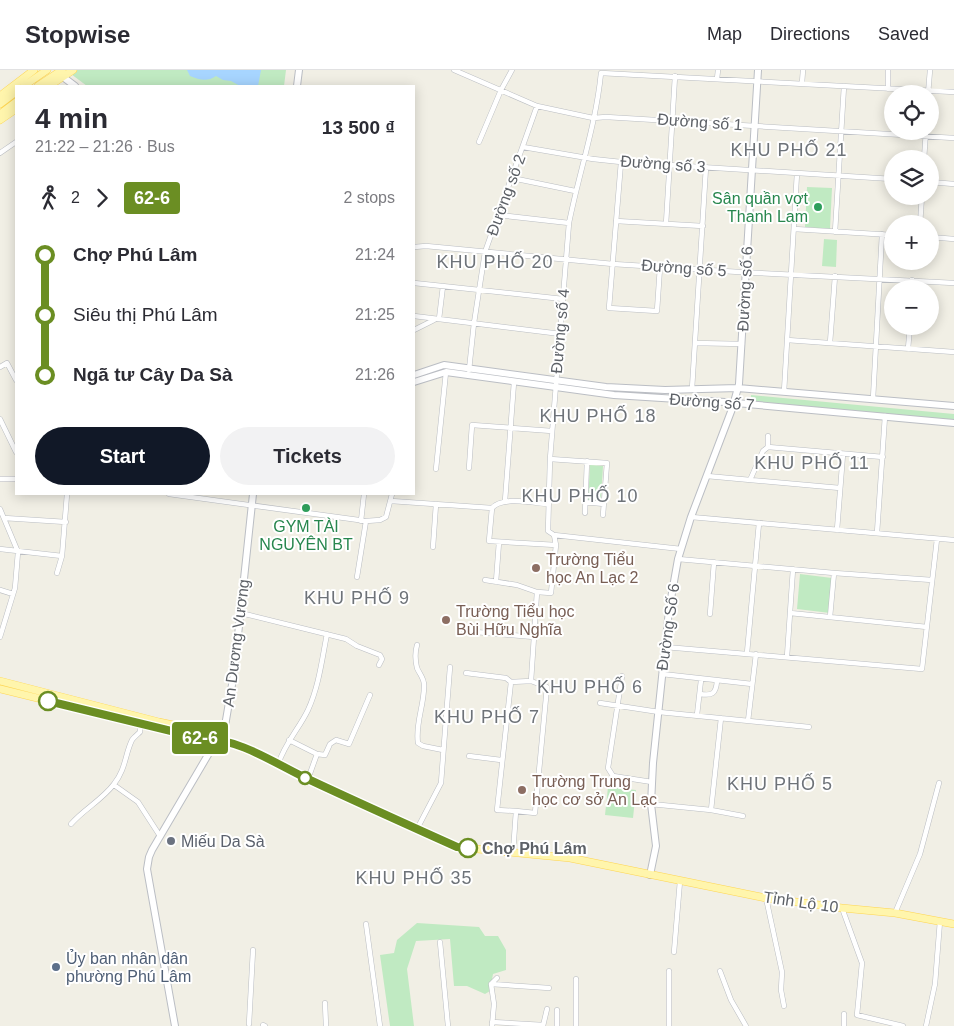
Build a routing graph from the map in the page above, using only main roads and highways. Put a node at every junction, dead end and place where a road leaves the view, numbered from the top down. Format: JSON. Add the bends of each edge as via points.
{"nodes":[{"id":1,"x":34,"y":70,"type":"edge"},
{"id":2,"x":47,"y":70,"type":"edge"},
{"id":3,"x":73,"y":70,"type":"edge"},
{"id":4,"x":299,"y":70,"type":"edge"},
{"id":5,"x":758,"y":70,"type":"edge"},
{"id":6,"x":61,"y":73,"type":"edge"},
{"id":7,"x":25,"y":85,"type":"edge"},
{"id":8,"x":40,"y":85,"type":"edge"},
{"id":9,"x":50,"y":85,"type":"edge"},
{"id":10,"x":74,"y":85,"type":"edge"},
{"id":11,"x":297,"y":85,"type":"edge"},
{"id":12,"x":15,"y":93,"type":"edge"},
{"id":13,"x":0,"y":96,"type":"edge"},
{"id":14,"x":15,"y":103,"type":"edge"},
{"id":15,"x":0,"y":104,"type":"edge"},
{"id":16,"x":15,"y":110,"type":"edge"},
{"id":17,"x":0,"y":114,"type":"edge"},
{"id":18,"x":0,"y":120,"type":"edge"},
{"id":19,"x":469,"y":371,"type":"junction"},
{"id":20,"x":415,"y":375,"type":"edge"},
{"id":21,"x":415,"y":382,"type":"edge"},
{"id":22,"x":738,"y":388,"type":"junction"},
{"id":23,"x":734,"y":403,"type":"junction"},
{"id":24,"x":954,"y":406,"type":"edge"},
{"id":25,"x":954,"y":422,"type":"edge"},
{"id":26,"x":253,"y":495,"type":"edge"},
{"id":27,"x":0,"y":681,"type":"edge"},
{"id":28,"x":0,"y":689,"type":"edge"},
{"id":29,"x":141,"y":720,"type":"junction"},
{"id":30,"x":217,"y":738,"type":"junction"},
{"id":31,"x":650,"y":874,"type":"junction"},
{"id":32,"x":954,"y":924,"type":"edge"},
{"id":33,"x":175,"y":1026,"type":"edge"}],
"edges":[{"from":1,"to":13,"type":"main road"},
{"from":2,"to":7,"type":"main road"},
{"from":3,"to":6,"type":"main road"},
{"from":4,"to":11,"type":"main road"},
{"from":5,"to":22,"type":"main road","name":"Đường số 6"},
{"from":6,"to":8,"type":"main road"},
{"from":6,"to":9,"type":"main road"},
{"from":6,"to":10,"type":"main road"},
{"from":12,"to":15,"type":"main road"},
{"from":14,"to":17,"type":"main road"},
{"from":16,"to":18,"type":"main road"},
{"from":19,"to":20,"type":"main road","name":"Đường số 7","via":[[444,365]]},
{"from":19,"to":21,"type":"main road","name":"Đường số 7","via":[[446,372]]},
{"from":19,"to":22,"type":"main road","name":"Đường số 7","via":[[606,387],[665,390]]},
{"from":19,"to":23,"type":"main road","name":"Đường số 7","via":[[555,388]]},
{"from":22,"to":23,"type":"main road","name":"Đường Số 6"},
{"from":22,"to":24,"type":"main road","name":"Đường số 7"},
{"from":23,"to":25,"type":"main road","name":"Đường số 7"},
{"from":23,"to":31,"type":"main road","name":"Đường Số 6","via":[[678,559],[669,610],[652,782],[656,846]]},
{"from":26,"to":30,"type":"main road","name":"An Dương Vương","via":[[234,673],[225,726]]},
{"from":27,"to":29,"type":"main road"},
{"from":28,"to":29,"type":"main road"},
{"from":29,"to":30,"type":"main road","via":[[204,739]]},
{"from":30,"to":31,"type":"main road","via":[[457,847],[570,858]]},
{"from":30,"to":33,"type":"main road","name":"An Dương Vương","via":[[148,857],[147,868]]},
{"from":31,"to":32,"type":"main road","name":"Tỉnh Lộ 10","via":[[766,898],[895,912]]}]}
